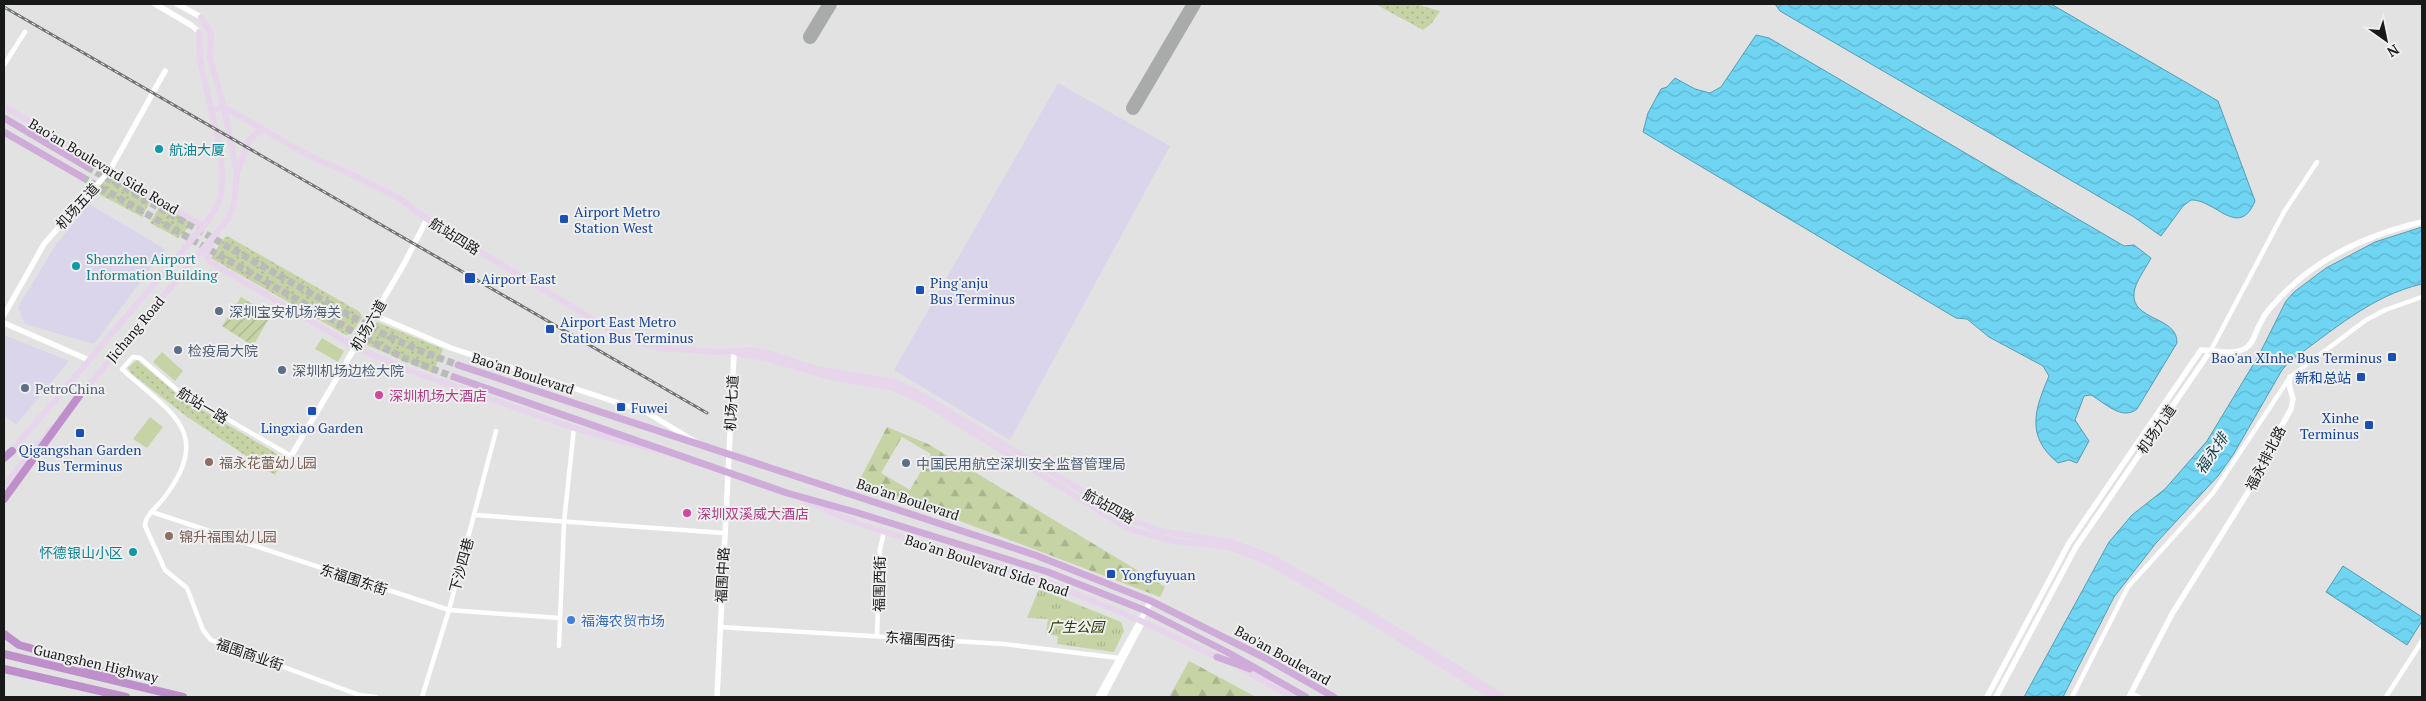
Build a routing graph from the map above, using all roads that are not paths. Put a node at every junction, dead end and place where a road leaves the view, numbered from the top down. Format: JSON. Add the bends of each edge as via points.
{"nodes":[{"id":1,"x":155,"y":4,"type":"edge"},
{"id":2,"x":177,"y":4,"type":"edge"},
{"id":3,"x":201,"y":18,"type":"joint"},
{"id":4,"x":25,"y":32,"type":"dead end"},
{"id":5,"x":199,"y":32,"type":"joint"},
{"id":6,"x":4,"y":65,"type":"edge"},
{"id":7,"x":165,"y":71,"type":"dead end"},
{"id":8,"x":4,"y":106,"type":"edge"},
{"id":9,"x":224,"y":108,"type":"junction"},
{"id":10,"x":212,"y":110,"type":"junction"},
{"id":11,"x":4,"y":118,"type":"edge"},
{"id":12,"x":262,"y":129,"type":"junction"},
{"id":13,"x":4,"y":132,"type":"edge"},
{"id":14,"x":2317,"y":162,"type":"dead end"},
{"id":15,"x":87,"y":167,"type":"tunnel mouth"},
{"id":16,"x":110,"y":170,"type":"junction"},
{"id":17,"x":237,"y":174,"type":"junction"},
{"id":18,"x":82,"y":177,"type":"tunnel mouth"},
{"id":19,"x":228,"y":219,"type":"junction"},
{"id":20,"x":427,"y":219,"type":"junction"},
{"id":21,"x":2422,"y":222,"type":"edge"},
{"id":22,"x":204,"y":226,"type":"junction"},
{"id":23,"x":2422,"y":297,"type":"edge"},
{"id":24,"x":4,"y":315,"type":"edge"},
{"id":25,"x":374,"y":315,"type":"junction"},
{"id":26,"x":4,"y":323,"type":"edge"},
{"id":27,"x":355,"y":347,"type":"junction"},
{"id":28,"x":2211,"y":350,"type":"junction"},
{"id":29,"x":734,"y":353,"type":"junction"},
{"id":30,"x":89,"y":360,"type":"junction"},
{"id":31,"x":458,"y":365,"type":"tunnel mouth"},
{"id":32,"x":122,"y":368,"type":"joint"},
{"id":33,"x":2290,"y":376,"type":"junction"},
{"id":34,"x":454,"y":377,"type":"tunnel mouth"},
{"id":35,"x":79,"y":396,"type":"junction"},
{"id":36,"x":574,"y":428,"type":"junction"},
{"id":37,"x":496,"y":431,"type":"dead end"},
{"id":38,"x":702,"y":445,"type":"junction"},
{"id":39,"x":12,"y":451,"type":"joint"},
{"id":40,"x":668,"y":453,"type":"junction"},
{"id":41,"x":728,"y":453,"type":"junction"},
{"id":42,"x":291,"y":456,"type":"joint"},
{"id":43,"x":4,"y":460,"type":"edge"},
{"id":44,"x":727,"y":473,"type":"junction"},
{"id":45,"x":4,"y":484,"type":"edge"},
{"id":46,"x":786,"y":493,"type":"junction"},
{"id":47,"x":4,"y":499,"type":"edge"},
{"id":48,"x":152,"y":512,"type":"junction"},
{"id":49,"x":475,"y":514,"type":"junction"},
{"id":50,"x":564,"y":522,"type":"junction"},
{"id":51,"x":724,"y":532,"type":"junction"},
{"id":52,"x":884,"y":532,"type":"junction"},
{"id":53,"x":1151,"y":601,"type":"junction"},
{"id":54,"x":448,"y":610,"type":"junction"},
{"id":55,"x":1146,"y":611,"type":"junction"},
{"id":56,"x":560,"y":618,"type":"junction"},
{"id":57,"x":1141,"y":621,"type":"junction"},
{"id":58,"x":720,"y":626,"type":"junction"},
{"id":59,"x":4,"y":634,"type":"edge"},
{"id":60,"x":878,"y":636,"type":"junction"},
{"id":61,"x":2422,"y":641,"type":"edge"},
{"id":62,"x":559,"y":646,"type":"dead end"},
{"id":63,"x":4,"y":654,"type":"edge"},
{"id":64,"x":1218,"y":657,"type":"junction"},
{"id":65,"x":1119,"y":658,"type":"junction"},
{"id":66,"x":4,"y":670,"type":"edge"},
{"id":67,"x":1271,"y":677,"type":"junction"},
{"id":68,"x":120,"y":681,"type":"junction"},
{"id":69,"x":2130,"y":695,"type":"edge"},
{"id":70,"x":126,"y":697,"type":"edge"},
{"id":71,"x":183,"y":697,"type":"edge"},
{"id":72,"x":376,"y":697,"type":"edge"},
{"id":73,"x":422,"y":697,"type":"edge"},
{"id":74,"x":717,"y":697,"type":"edge"},
{"id":75,"x":1098,"y":697,"type":"edge"},
{"id":76,"x":1103,"y":697,"type":"edge"},
{"id":77,"x":1292,"y":697,"type":"edge"},
{"id":78,"x":1306,"y":697,"type":"edge"},
{"id":79,"x":1334,"y":697,"type":"edge"},
{"id":80,"x":1492,"y":697,"type":"edge"},
{"id":81,"x":1503,"y":697,"type":"edge"},
{"id":82,"x":1988,"y":697,"type":"edge"},
{"id":83,"x":1996,"y":697,"type":"edge"},
{"id":84,"x":2072,"y":697,"type":"edge"},
{"id":85,"x":2139,"y":697,"type":"edge"},
{"id":86,"x":2386,"y":697,"type":"edge"}],
"edges":[{"from":1,"to":5,"type":"street"},
{"from":2,"to":3,"type":"street"},
{"from":3,"to":9,"type":"main road","name":"Jichang Road","via":[[211,34],[210,58]]},
{"from":4,"to":6,"type":"street"},
{"from":5,"to":10,"type":"main road","name":"Jichang Road","via":[[200,62]]},
{"from":7,"to":16,"type":"street","name":"机场五道"},
{"from":8,"to":16,"type":"main road","name":"Bao'an Boulevard Side Road"},
{"from":9,"to":10,"type":"main road"},
{"from":9,"to":12,"type":"main road","name":"航站四路"},
{"from":9,"to":17,"type":"main road","name":"Jichang Road"},
{"from":10,"to":22,"type":"main road","name":"Jichang Road","via":[[221,152],[221,195]]},
{"from":11,"to":15,"type":"main road"},
{"from":12,"to":17,"type":"main road","via":[[249,140]]},
{"from":12,"to":20,"type":"main road","name":"航站四路","via":[[324,164],[399,198]]},
{"from":13,"to":18,"type":"main road"},
{"from":14,"to":28,"type":"street","name":"机场九道","via":[[2284,212]]},
{"from":16,"to":22,"type":"main road","name":"Bao'an Boulevard Side Road"},
{"from":16,"to":24,"type":"street","name":"机场五道","via":[[44,244]]},
{"from":17,"to":19,"type":"main road","name":"Jichang Road","via":[[234,204]]},
{"from":19,"to":27,"type":"main road","via":[[206,253],[209,261]]},
{"from":19,"to":35,"type":"main road","name":"Jichang Road"},
{"from":20,"to":25,"type":"street","name":"机场六道"},
{"from":20,"to":29,"type":"main road","name":"航站四路","via":[[616,333],[662,348]]},
{"from":21,"to":28,"type":"street","via":[[2369,237],[2332,256],[2279,298],[2248,346],[2231,352]]},
{"from":22,"to":30,"type":"main road","name":"Jichang Road"},
{"from":23,"to":33,"type":"street","via":[[2366,320]]},
{"from":25,"to":27,"type":"street","name":"机场六道"},
{"from":25,"to":38,"type":"street","via":[[438,344],[646,412]]},
{"from":26,"to":30,"type":"street"},
{"from":27,"to":36,"type":"main road","via":[[452,387]]},
{"from":27,"to":42,"type":"street","name":"机场六道"},
{"from":28,"to":82,"type":"street","name":"机场九道","via":[[2201,350],[2069,543]]},
{"from":28,"to":83,"type":"street","name":"机场九道","via":[[2076,547]]},
{"from":29,"to":41,"type":"street","name":"机场七道"},
{"from":29,"to":80,"type":"main road","name":"航站四路","via":[[830,377],[893,388],[920,400],[1129,529],[1174,541],[1228,547],[1266,560]]},
{"from":29,"to":81,"type":"main road","name":"航站四路","via":[[751,350],[824,370],[895,382],[1131,520],[1161,531],[1233,543],[1270,556],[1371,614]]},
{"from":30,"to":39,"type":"main road","name":"Jichang Road"},
{"from":31,"to":38,"type":"main road","name":"Bao'an Boulevard"},
{"from":32,"to":42,"type":"street","name":"航站一路","via":[[133,357],[140,358],[177,390]]},
{"from":32,"to":48,"type":"street","name":"福围商业街","via":[[170,413],[186,435],[188,448],[183,464],[168,492]]},
{"from":33,"to":69,"type":"street","name":"福永排北路","via":[[2291,409],[2260,473],[2172,614]]},
{"from":33,"to":84,"type":"street","via":[[2214,493],[2128,587]]},
{"from":34,"to":40,"type":"main road","name":"Bao'an Boulevard"},
{"from":35,"to":45,"type":"main road","name":"Jichang Road"},
{"from":35,"to":47,"type":"highway"},
{"from":36,"to":40,"type":"main road"},
{"from":36,"to":50,"type":"street"},
{"from":37,"to":49,"type":"street","name":"下沙四巷"},
{"from":38,"to":41,"type":"main road","name":"Bao'an Boulevard"},
{"from":39,"to":43,"type":"highway"},
{"from":40,"to":44,"type":"main road","name":"Bao'an Boulevard"},
{"from":41,"to":44,"type":"street","name":"福围中路"},
{"from":41,"to":53,"type":"main road","name":"Bao'an Boulevard","via":[[1035,555]]},
{"from":44,"to":46,"type":"main road","name":"Bao'an Boulevard"},
{"from":44,"to":51,"type":"street","name":"福围中路"},
{"from":46,"to":52,"type":"main road","name":"Bao'an Boulevard Side Road"},
{"from":46,"to":55,"type":"main road","name":"Bao'an Boulevard","via":[[1048,572]]},
{"from":48,"to":54,"type":"street","name":"东福围东街"},
{"from":48,"to":72,"type":"street","name":"福围商业街","via":[[145,522],[146,530],[165,570],[187,588],[203,630],[211,640],[359,695]]},
{"from":49,"to":50,"type":"street"},
{"from":49,"to":54,"type":"street","name":"下沙四巷"},
{"from":50,"to":51,"type":"street"},
{"from":50,"to":56,"type":"street"},
{"from":51,"to":58,"type":"street","name":"福围中路"},
{"from":52,"to":57,"type":"main road","name":"Bao'an Boulevard Side Road","via":[[1044,581]]},
{"from":52,"to":60,"type":"street","name":"福围西街","via":[[880,549]]},
{"from":53,"to":55,"type":"street"},
{"from":53,"to":79,"type":"main road","name":"Bao'an Boulevard"},
{"from":54,"to":56,"type":"street","name":"东福围东街"},
{"from":54,"to":73,"type":"street","name":"下沙四巷"},
{"from":55,"to":57,"type":"street"},
{"from":55,"to":67,"type":"main road","name":"Bao'an Boulevard"},
{"from":56,"to":62,"type":"street"},
{"from":57,"to":64,"type":"main road","name":"Bao'an Boulevard Side Road"},
{"from":57,"to":65,"type":"street"},
{"from":57,"to":76,"type":"street"},
{"from":58,"to":60,"type":"street","name":"东福围西街"},
{"from":58,"to":74,"type":"street","name":"福围中路"},
{"from":59,"to":68,"type":"highway","via":[[19,645],[88,665]]},
{"from":60,"to":65,"type":"street","name":"东福围西街","via":[[1004,644]]},
{"from":61,"to":86,"type":"street"},
{"from":63,"to":68,"type":"highway","name":"Guangshen Highway"},
{"from":64,"to":67,"type":"main road"},
{"from":64,"to":77,"type":"main road","name":"Bao'an Boulevard Side Road"},
{"from":65,"to":75,"type":"street"},
{"from":66,"to":70,"type":"highway","name":"Guangshen Highway"},
{"from":67,"to":78,"type":"main road","name":"Bao'an Boulevard"},
{"from":68,"to":71,"type":"highway","name":"Guangshen Highway"},
{"from":69,"to":85,"type":"street"}]}
